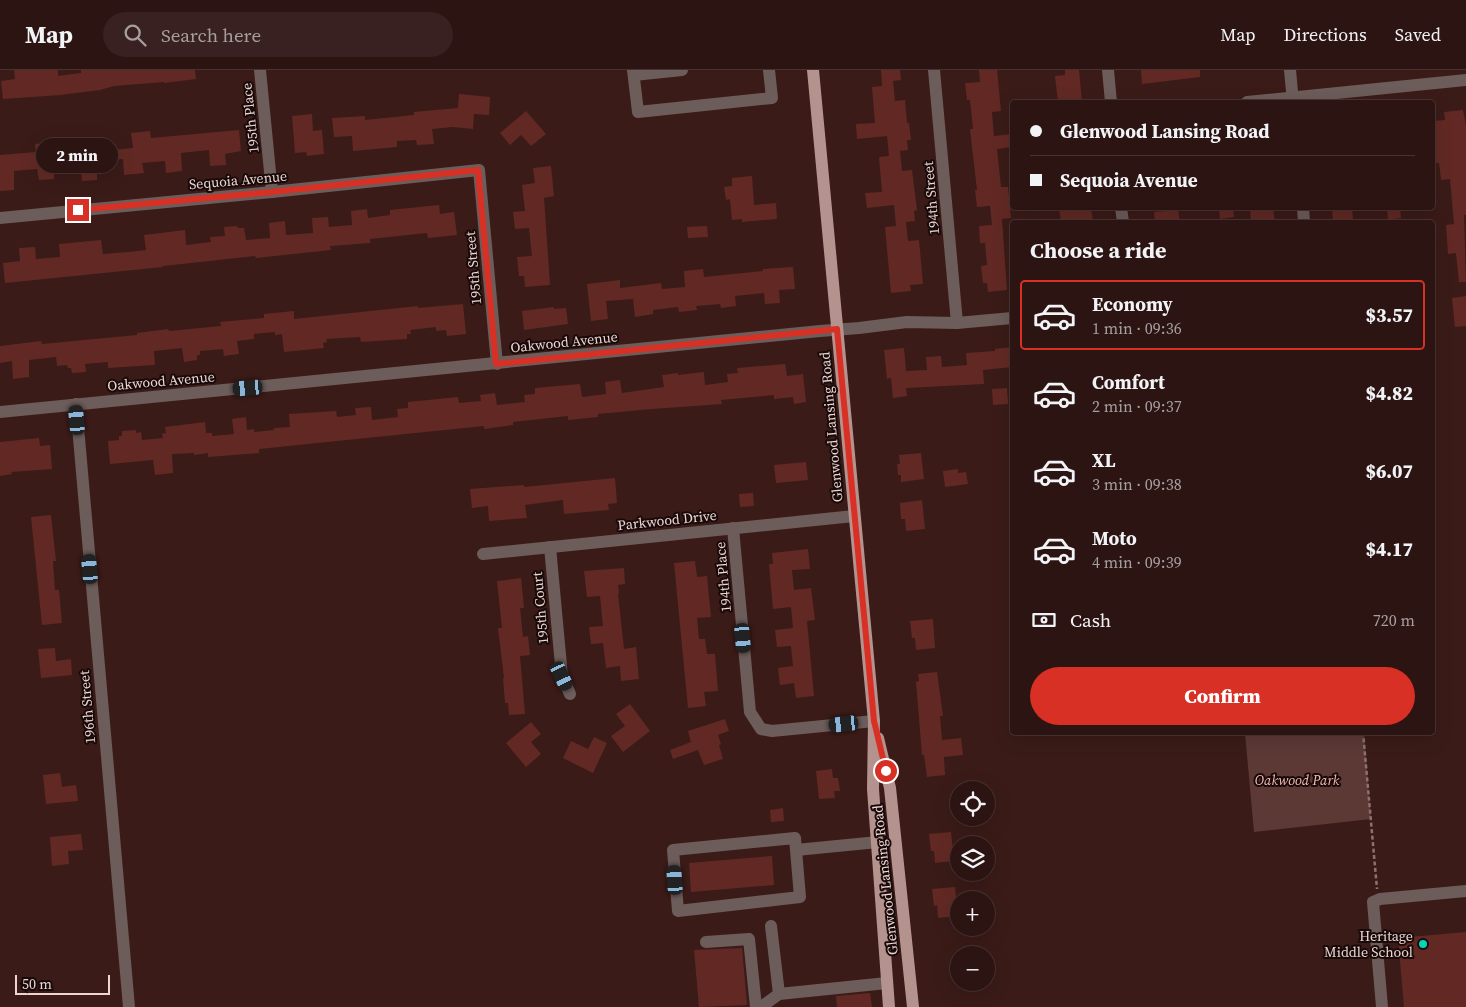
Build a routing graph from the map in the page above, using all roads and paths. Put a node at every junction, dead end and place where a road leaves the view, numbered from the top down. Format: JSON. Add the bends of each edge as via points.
{"nodes":[{"id":1,"x":260,"y":70,"type":"edge"},
{"id":2,"x":682,"y":70,"type":"edge"},
{"id":3,"x":769,"y":70,"type":"edge"},
{"id":4,"x":814,"y":70,"type":"edge"},
{"id":5,"x":934,"y":70,"type":"edge"},
{"id":6,"x":1108,"y":70,"type":"edge"},
{"id":7,"x":1290,"y":70,"type":"edge"},
{"id":8,"x":633,"y":72,"type":"edge"},
{"id":9,"x":1466,"y":80,"type":"edge"},
{"id":10,"x":1111,"y":100,"type":"edge"},
{"id":11,"x":1293,"y":100,"type":"edge"},
{"id":12,"x":478,"y":170,"type":"joint"},
{"id":13,"x":272,"y":192,"type":"junction"},
{"id":14,"x":0,"y":218,"type":"edge"},
{"id":15,"x":1010,"y":318,"type":"edge"},
{"id":16,"x":957,"y":323,"type":"junction"},
{"id":17,"x":837,"y":329,"type":"junction"},
{"id":18,"x":496,"y":364,"type":"junction"},
{"id":19,"x":76,"y":404,"type":"junction"},
{"id":20,"x":0,"y":412,"type":"edge"},
{"id":21,"x":854,"y":516,"type":"junction"},
{"id":22,"x":733,"y":528,"type":"junction"},
{"id":23,"x":550,"y":547,"type":"junction"},
{"id":24,"x":483,"y":554,"type":"dead end"},
{"id":25,"x":570,"y":694,"type":"dead end"},
{"id":26,"x":874,"y":721,"type":"junction"},
{"id":27,"x":1363,"y":735,"type":"edge"},
{"id":28,"x":878,"y":842,"type":"junction"},
{"id":29,"x":796,"y":850,"type":"junction"},
{"id":30,"x":1466,"y":891,"type":"edge"},
{"id":31,"x":1378,"y":893,"type":"dead end"},
{"id":32,"x":771,"y":926,"type":"dead end"},
{"id":33,"x":706,"y":942,"type":"dead end"},
{"id":34,"x":887,"y":983,"type":"junction"},
{"id":35,"x":779,"y":994,"type":"junction"},
{"id":36,"x":129,"y":1007,"type":"edge"},
{"id":37,"x":756,"y":1007,"type":"edge"},
{"id":38,"x":761,"y":1007,"type":"edge"},
{"id":39,"x":889,"y":1007,"type":"edge"},
{"id":40,"x":913,"y":1007,"type":"edge"},
{"id":41,"x":1382,"y":1007,"type":"edge"}],
"edges":[{"from":1,"to":13,"type":"street","name":"195th Place"},
{"from":2,"to":8,"type":"street"},
{"from":3,"to":8,"type":"street","via":[[772,98],[638,112]]},
{"from":4,"to":17,"type":"main road","name":"Glenwood Lansing Road"},
{"from":5,"to":16,"type":"street","name":"194th Street"},
{"from":6,"to":10,"type":"street"},
{"from":7,"to":11,"type":"street"},
{"from":9,"to":11,"type":"street"},
{"from":12,"to":13,"type":"street","name":"Sequoia Avenue"},
{"from":12,"to":18,"type":"street","name":"195th Street"},
{"from":13,"to":14,"type":"street","name":"Sequoia Avenue"},
{"from":15,"to":16,"type":"street","name":"Oakwood Avenue"},
{"from":16,"to":17,"type":"street","name":"Oakwood Avenue","via":[[907,322]]},
{"from":17,"to":18,"type":"street","name":"Oakwood Avenue"},
{"from":17,"to":21,"type":"main road","name":"Glenwood Lansing Road"},
{"from":18,"to":19,"type":"street","name":"Oakwood Avenue"},
{"from":19,"to":20,"type":"street","name":"Oakwood Avenue"},
{"from":19,"to":36,"type":"street","name":"196th Street"},
{"from":21,"to":22,"type":"street","name":"Parkwood Drive"},
{"from":21,"to":26,"type":"main road","name":"Glenwood Lansing Road"},
{"from":22,"to":23,"type":"street","name":"Parkwood Drive"},
{"from":22,"to":26,"type":"street","name":"194th Place","via":[[750,712],[760,729],[772,731]]},
{"from":23,"to":24,"type":"street","name":"Parkwood Drive"},
{"from":23,"to":25,"type":"street","name":"195th Court","via":[[562,676]]},
{"from":26,"to":28,"type":"main road","name":"Glenwood Lansing Road","via":[[872,788]]},
{"from":26,"to":40,"type":"main road","name":"Glenwood Lansing Road","via":[[890,788]]},
{"from":27,"to":31,"type":"path"},
{"from":28,"to":29,"type":"street"},
{"from":28,"to":34,"type":"main road","name":"Glenwood Lansing Road"},
{"from":29,"to":29,"type":"street","via":[[800,897],[678,911],[673,850],[795,838]]},
{"from":30,"to":41,"type":"street","via":[[1373,902]]},
{"from":32,"to":35,"type":"street"},
{"from":33,"to":37,"type":"street","via":[[749,939]]},
{"from":34,"to":35,"type":"street"},
{"from":34,"to":39,"type":"main road","name":"Glenwood Lansing Road"},
{"from":35,"to":38,"type":"street"}]}
